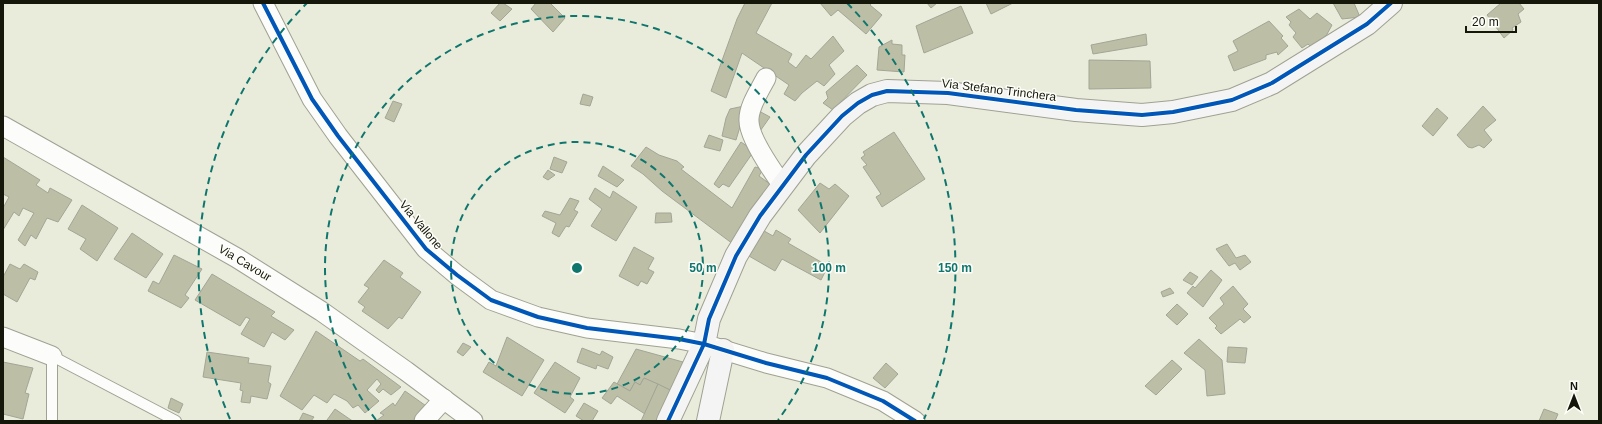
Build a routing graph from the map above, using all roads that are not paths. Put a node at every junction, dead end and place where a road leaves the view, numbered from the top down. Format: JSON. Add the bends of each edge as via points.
{"nodes":[{"id":1,"x":263,"y":3,"type":"edge"},
{"id":2,"x":1391,"y":3,"type":"edge"},
{"id":3,"x":766,"y":78,"type":"dead end"},
{"id":4,"x":3,"y":126,"type":"edge"},
{"id":5,"x":783,"y":186,"type":"junction"},
{"id":6,"x":3,"y":337,"type":"edge"},
{"id":7,"x":713,"y":347,"type":"junction"},
{"id":8,"x":52,"y":356,"type":"junction"},
{"id":9,"x":444,"y":399,"type":"junction"},
{"id":10,"x":52,"y":421,"type":"edge"},
{"id":11,"x":176,"y":421,"type":"edge"},
{"id":12,"x":424,"y":421,"type":"edge"},
{"id":13,"x":474,"y":421,"type":"edge"},
{"id":14,"x":668,"y":421,"type":"edge"},
{"id":15,"x":708,"y":421,"type":"edge"},
{"id":16,"x":915,"y":421,"type":"edge"}],
"edges":[{"from":1,"to":7,"type":"street","name":"Via Vallone","via":[[312,99],[338,136],[426,249],[457,275],[491,300],[538,317],[587,328],[679,339]]},
{"from":2,"to":5,"type":"street","name":"Via Stefano Trinchera","via":[[1367,24],[1272,84],[1232,100],[1173,112],[1142,115],[1076,110],[948,93],[887,91],[872,95],[842,116],[806,155]]},
{"from":3,"to":5,"type":"street","via":[[749,121],[764,160]]},
{"from":4,"to":9,"type":"street","name":"Via Cavour","via":[[237,258],[321,311]]},
{"from":5,"to":7,"type":"street","name":"Via Stefano Trinchera","via":[[760,216],[736,256],[709,319]]},
{"from":6,"to":8,"type":"street"},
{"from":7,"to":14,"type":"street","name":"Via Stefano Trinchera"},
{"from":7,"to":15,"type":"street"},
{"from":7,"to":16,"type":"street","name":"Via Vallone","via":[[827,378],[883,402]]},
{"from":8,"to":10,"type":"lane"},
{"from":8,"to":11,"type":"lane"},
{"from":9,"to":12,"type":"street"},
{"from":9,"to":13,"type":"street","name":"Via Cavour"}]}
